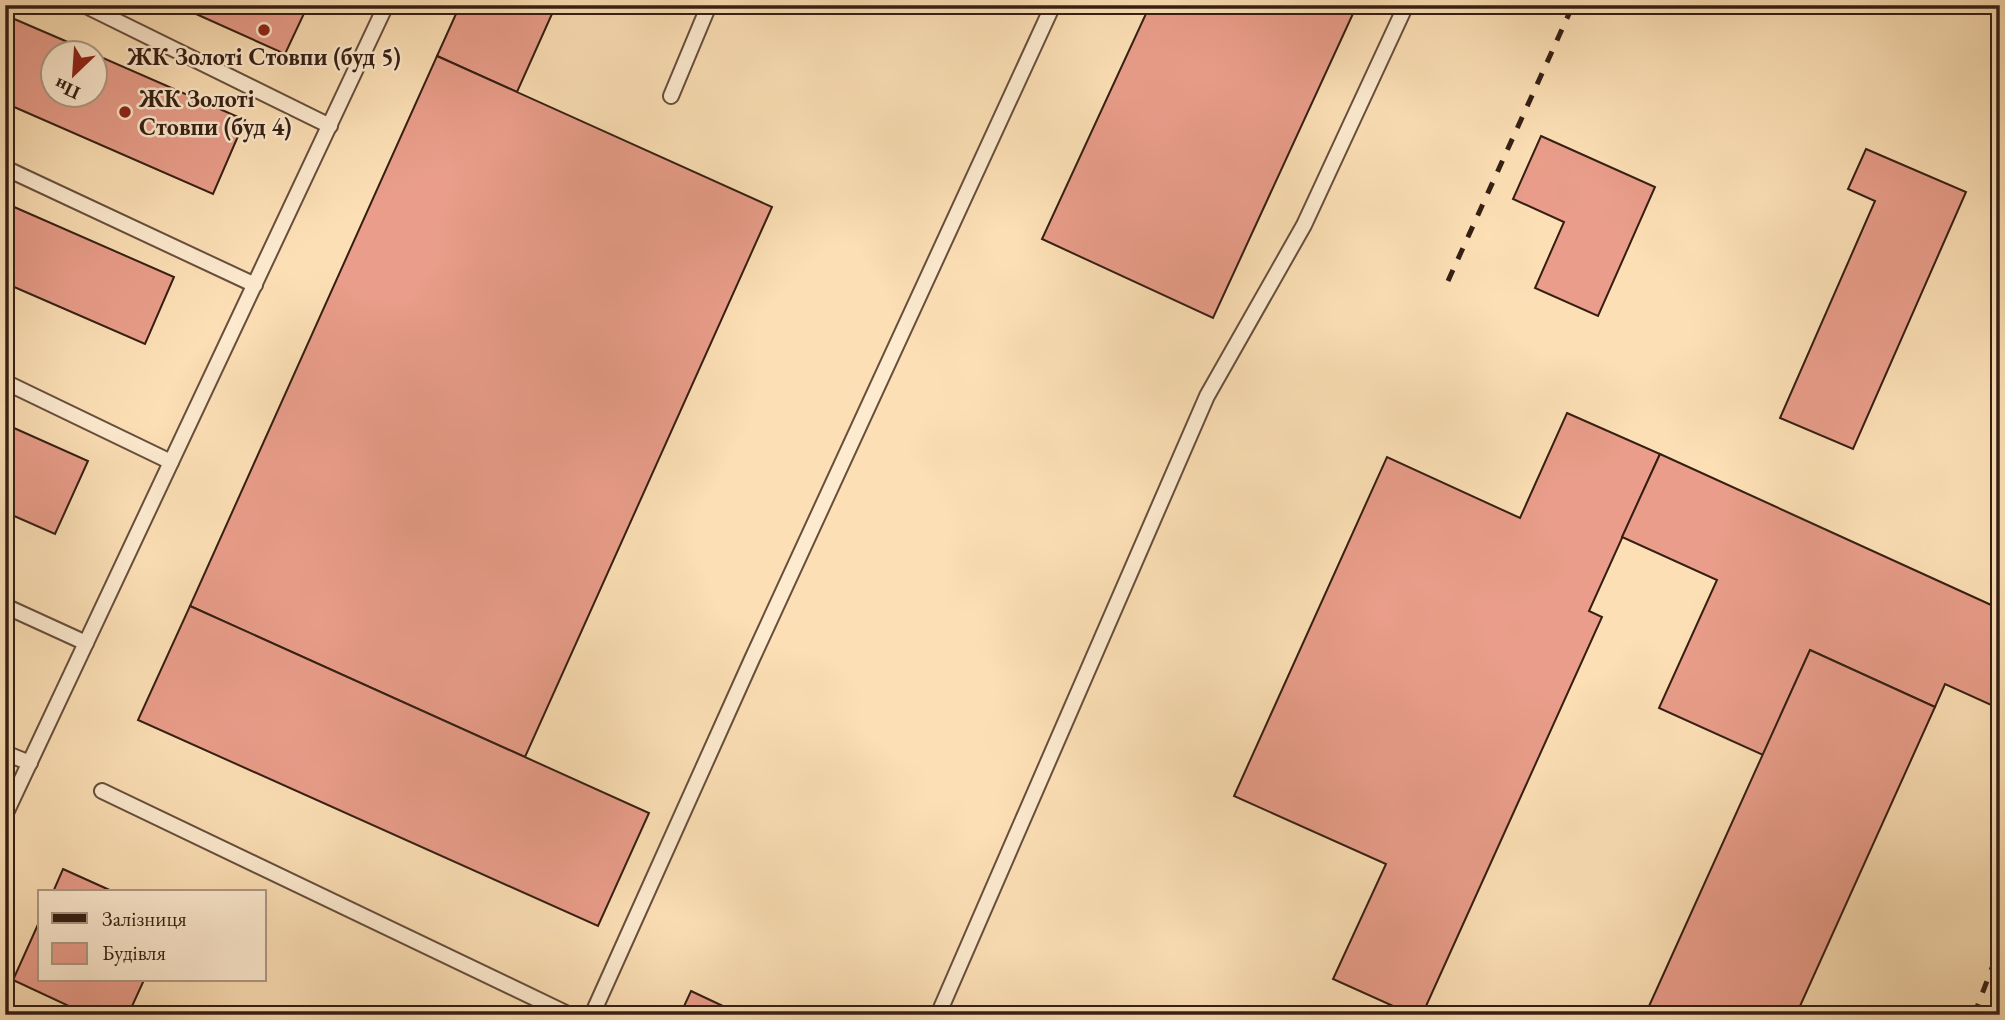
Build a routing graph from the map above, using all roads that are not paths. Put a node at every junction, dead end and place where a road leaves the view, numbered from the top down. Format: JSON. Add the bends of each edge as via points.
{"nodes":[{"id":1,"x":84,"y":5,"type":"edge"},
{"id":2,"x":386,"y":5,"type":"edge"},
{"id":3,"x":709,"y":5,"type":"edge"},
{"id":4,"x":1053,"y":5,"type":"edge"},
{"id":5,"x":1406,"y":5,"type":"edge"},
{"id":6,"x":671,"y":96,"type":"dead end"},
{"id":7,"x":330,"y":126,"type":"junction"},
{"id":8,"x":5,"y":168,"type":"edge"},
{"id":9,"x":255,"y":285,"type":"junction"},
{"id":10,"x":5,"y":382,"type":"edge"},
{"id":11,"x":171,"y":462,"type":"junction"},
{"id":12,"x":5,"y":606,"type":"edge"},
{"id":13,"x":86,"y":643,"type":"junction"},
{"id":14,"x":5,"y":753,"type":"edge"},
{"id":15,"x":30,"y":763,"type":"junction"},
{"id":16,"x":102,"y":791,"type":"dead end"},
{"id":17,"x":5,"y":815,"type":"edge"},
{"id":18,"x":570,"y":1015,"type":"edge"},
{"id":19,"x":592,"y":1015,"type":"edge"},
{"id":20,"x":938,"y":1015,"type":"edge"}],
"edges":[{"from":1,"to":7,"type":"lane"},
{"from":2,"to":7,"type":"lane"},
{"from":3,"to":6,"type":"lane"},
{"from":4,"to":19,"type":"lane"},
{"from":5,"to":20,"type":"lane","via":[[1304,225],[1207,396]]},
{"from":7,"to":9,"type":"lane"},
{"from":8,"to":9,"type":"lane"},
{"from":9,"to":11,"type":"lane"},
{"from":10,"to":11,"type":"lane"},
{"from":11,"to":13,"type":"lane"},
{"from":12,"to":13,"type":"lane"},
{"from":13,"to":15,"type":"lane"},
{"from":14,"to":15,"type":"lane"},
{"from":15,"to":17,"type":"lane"},
{"from":16,"to":18,"type":"lane"}]}
